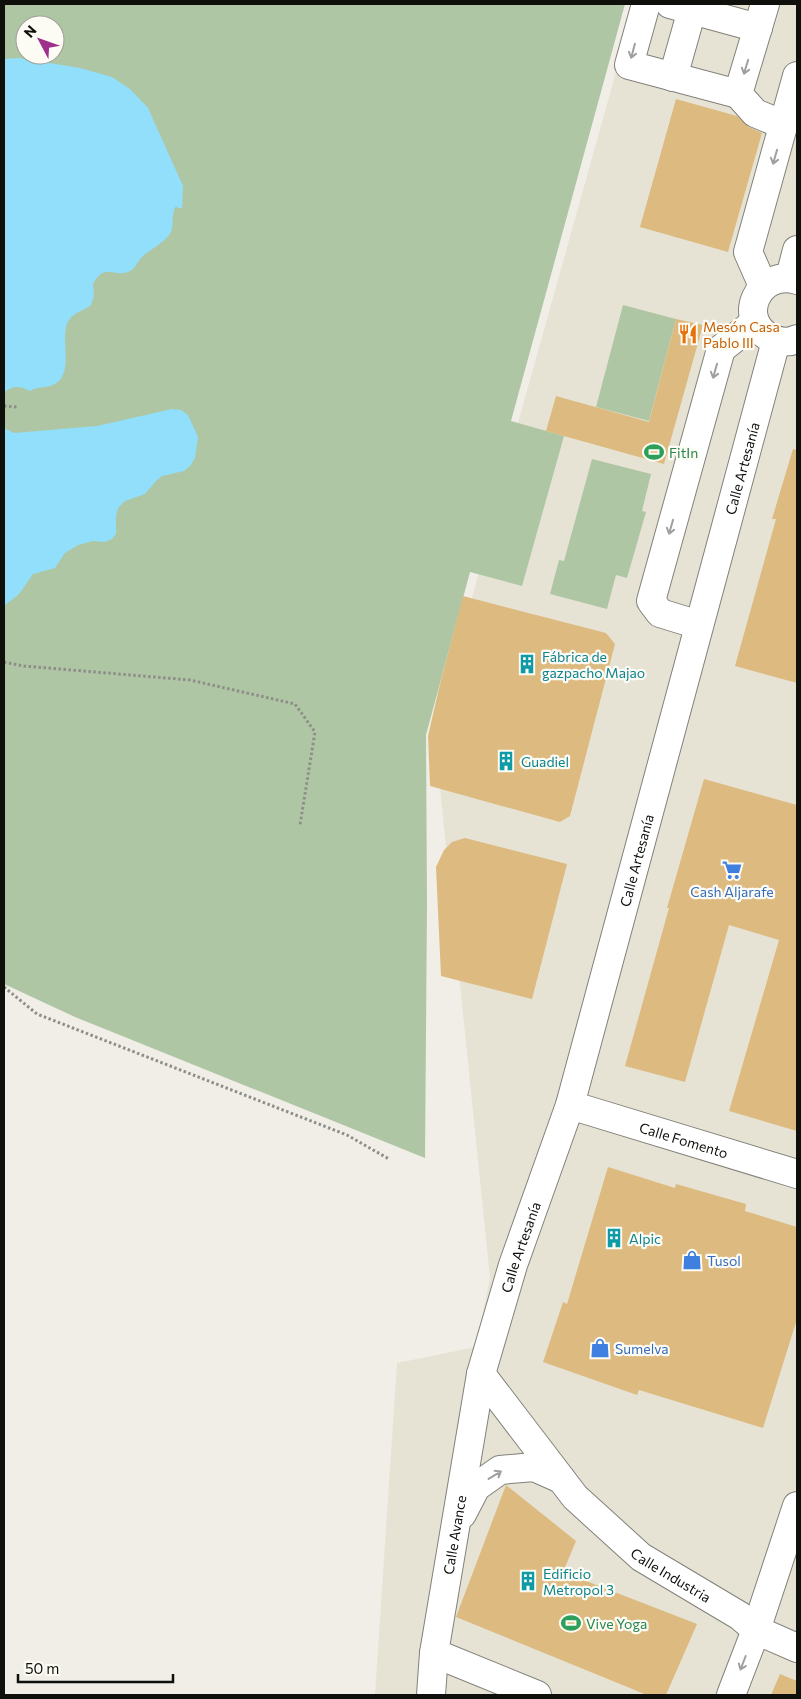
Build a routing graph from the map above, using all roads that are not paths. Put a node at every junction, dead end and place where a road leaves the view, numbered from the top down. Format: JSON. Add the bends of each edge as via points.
{"nodes":[{"id":1,"x":646,"y":4,"type":"edge"},
{"id":2,"x":681,"y":7,"type":"edge"},
{"id":3,"x":761,"y":16,"type":"edge"},
{"id":4,"x":797,"y":76,"type":"edge"},
{"id":5,"x":673,"y":77,"type":"junction"},
{"id":6,"x":738,"y":94,"type":"junction"},
{"id":7,"x":784,"y":125,"type":"junction"},
{"id":8,"x":797,"y":250,"type":"edge"},
{"id":9,"x":794,"y":278,"type":"edge"},
{"id":10,"x":763,"y":286,"type":"junction"},
{"id":11,"x":755,"y":322,"type":"junction"},
{"id":12,"x":786,"y":340,"type":"edge"},
{"id":13,"x":700,"y":625,"type":"junction"},
{"id":14,"x":570,"y":1105,"type":"junction"},
{"id":15,"x":797,"y":1174,"type":"edge"},
{"id":16,"x":481,"y":1374,"type":"junction"},
{"id":17,"x":561,"y":1479,"type":"junction"},
{"id":18,"x":797,"y":1506,"type":"edge"},
{"id":19,"x":456,"y":1526,"type":"junction"},
{"id":20,"x":756,"y":1630,"type":"junction"},
{"id":21,"x":797,"y":1648,"type":"edge"},
{"id":22,"x":434,"y":1653,"type":"junction"},
{"id":23,"x":431,"y":1695,"type":"edge"},
{"id":24,"x":537,"y":1695,"type":"edge"},
{"id":25,"x":730,"y":1695,"type":"edge"}],
"edges":[{"from":1,"to":5,"type":"street","one_way":true,"via":[[629,65]]},
{"from":2,"to":3,"type":"street"},
{"from":2,"to":5,"type":"street"},
{"from":3,"to":6,"type":"street","one_way":true},
{"from":4,"to":7,"type":"street"},
{"from":5,"to":6,"type":"street"},
{"from":6,"to":7,"type":"street","via":[[755,113]]},
{"from":7,"to":10,"type":"street","one_way":true,"via":[[748,252]]},
{"from":8,"to":9,"type":"street"},
{"from":9,"to":10,"type":"street","via":[[774,279]]},
{"from":10,"to":11,"type":"street","via":[[755,297]]},
{"from":11,"to":12,"type":"street","via":[[766,336]]},
{"from":11,"to":13,"type":"street","one_way":true,"via":[[721,349],[651,601],[660,613]]},
{"from":12,"to":13,"type":"street","name":"Calle Artesanía"},
{"from":13,"to":14,"type":"street","name":"Calle Artesanía"},
{"from":14,"to":15,"type":"street","name":"Calle Fomento"},
{"from":14,"to":16,"type":"street","name":"Calle Artesanía","via":[[513,1265]]},
{"from":16,"to":17,"type":"street","name":"Calle Industria"},
{"from":16,"to":19,"type":"street","name":"Calle Avance"},
{"from":19,"to":17,"type":"street","name":"Calle Industria","one_way":true,"via":[[476,1487],[500,1470],[534,1467]]},
{"from":17,"to":20,"type":"street","name":"Calle Industria","via":[[575,1497],[641,1557],[740,1616]]},
{"from":18,"to":20,"type":"street"},
{"from":19,"to":22,"type":"street","name":"Calle Avance"},
{"from":20,"to":21,"type":"street","name":"Calle Industria"},
{"from":20,"to":25,"type":"street","one_way":true},
{"from":22,"to":23,"type":"street","name":"Calle Avance"},
{"from":22,"to":24,"type":"street"}]}
